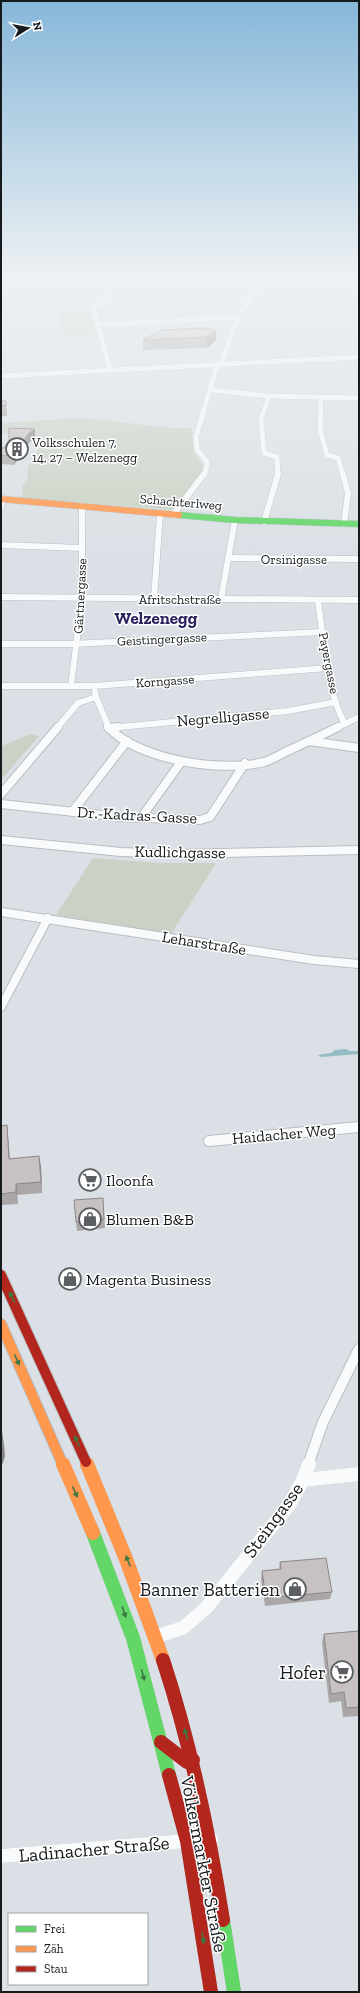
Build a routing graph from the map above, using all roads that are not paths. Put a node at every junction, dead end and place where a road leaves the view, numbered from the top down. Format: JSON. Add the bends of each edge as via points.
{"nodes":[{"id":1,"x":94,"y":370,"type":"edge"},
{"id":2,"x":216,"y":370,"type":"edge"},
{"id":3,"x":1,"y":376,"type":"edge"},
{"id":4,"x":211,"y":390,"type":"junction"},
{"id":5,"x":269,"y":396,"type":"junction"},
{"id":6,"x":321,"y":398,"type":"junction"},
{"id":7,"x":359,"y":398,"type":"edge"},
{"id":8,"x":2,"y":502,"type":"edge"},
{"id":9,"x":82,"y":506,"type":"junction"},
{"id":10,"x":160,"y":514,"type":"junction"},
{"id":11,"x":173,"y":515,"type":"junction"},
{"id":12,"x":235,"y":520,"type":"junction"},
{"id":13,"x":264,"y":522,"type":"junction"},
{"id":14,"x":344,"y":524,"type":"junction"},
{"id":15,"x":359,"y":524,"type":"edge"},
{"id":16,"x":1,"y":545,"type":"edge"},
{"id":17,"x":82,"y":548,"type":"junction"},
{"id":18,"x":228,"y":558,"type":"junction"},
{"id":19,"x":359,"y":559,"type":"edge"},
{"id":20,"x":1,"y":597,"type":"edge"},
{"id":21,"x":82,"y":598,"type":"junction"},
{"id":22,"x":154,"y":599,"type":"junction"},
{"id":23,"x":221,"y":599,"type":"junction"},
{"id":24,"x":318,"y":600,"type":"junction"},
{"id":25,"x":359,"y":600,"type":"edge"},
{"id":26,"x":323,"y":632,"type":"junction"},
{"id":27,"x":77,"y":643,"type":"junction"},
{"id":28,"x":1,"y":644,"type":"edge"},
{"id":29,"x":328,"y":668,"type":"junction"},
{"id":30,"x":1,"y":686,"type":"edge"},
{"id":31,"x":71,"y":686,"type":"junction"},
{"id":32,"x":94,"y":686,"type":"junction"},
{"id":33,"x":96,"y":697,"type":"junction"},
{"id":34,"x":336,"y":702,"type":"junction"},
{"id":35,"x":359,"y":717,"type":"edge"},
{"id":36,"x":345,"y":724,"type":"junction"},
{"id":37,"x":109,"y":728,"type":"junction"},
{"id":38,"x":127,"y":741,"type":"junction"},
{"id":39,"x":309,"y":741,"type":"junction"},
{"id":40,"x":359,"y":748,"type":"edge"},
{"id":41,"x":181,"y":762,"type":"junction"},
{"id":42,"x":245,"y":763,"type":"junction"},
{"id":43,"x":1,"y":794,"type":"edge"},
{"id":44,"x":1,"y":804,"type":"edge"},
{"id":45,"x":72,"y":812,"type":"junction"},
{"id":46,"x":141,"y":818,"type":"junction"},
{"id":47,"x":1,"y":840,"type":"edge"},
{"id":48,"x":359,"y":850,"type":"edge"},
{"id":49,"x":1,"y":912,"type":"edge"},
{"id":50,"x":48,"y":918,"type":"junction"},
{"id":51,"x":359,"y":964,"type":"edge"},
{"id":52,"x":1,"y":1007,"type":"edge"},
{"id":53,"x":359,"y":1127,"type":"edge"},
{"id":54,"x":209,"y":1141,"type":"dead end"},
{"id":55,"x":1,"y":1275,"type":"edge"},
{"id":56,"x":19,"y":1311,"type":"junction"},
{"id":57,"x":1,"y":1320,"type":"edge"},
{"id":58,"x":1,"y":1324,"type":"edge"},
{"id":59,"x":359,"y":1349,"type":"edge"},
{"id":60,"x":50,"y":1408,"type":"junction"},
{"id":61,"x":359,"y":1474,"type":"edge"},
{"id":62,"x":303,"y":1480,"type":"junction"},
{"id":63,"x":99,"y":1518,"type":"junction"},
{"id":64,"x":157,"y":1636,"type":"junction"},
{"id":65,"x":133,"y":1638,"type":"junction"},
{"id":66,"x":161,"y":1742,"type":"junction"},
{"id":67,"x":193,"y":1760,"type":"junction"},
{"id":68,"x":211,"y":1839,"type":"junction"},
{"id":69,"x":187,"y":1841,"type":"junction"},
{"id":70,"x":1,"y":1856,"type":"edge"},
{"id":71,"x":212,"y":1992,"type":"edge"},
{"id":72,"x":234,"y":1992,"type":"edge"}],
"edges":[{"from":1,"to":3,"type":"street"},
{"from":2,"to":4,"type":"street"},
{"from":4,"to":5,"type":"street"},
{"from":4,"to":11,"type":"street","via":[[196,437],[197,449],[207,462],[206,471]]},
{"from":5,"to":6,"type":"street"},
{"from":5,"to":13,"type":"street","via":[[261,420],[264,453],[277,457],[278,474]]},
{"from":6,"to":7,"type":"street"},
{"from":6,"to":14,"type":"street","via":[[320,429],[327,455],[338,458],[348,493]]},
{"from":8,"to":9,"type":"main road","name":"Schachterlweg"},
{"from":9,"to":10,"type":"main road","name":"Schachterlweg"},
{"from":9,"to":17,"type":"street","name":"Gärtnergasse"},
{"from":10,"to":11,"type":"main road","name":"Schachterlweg"},
{"from":10,"to":22,"type":"street"},
{"from":11,"to":12,"type":"main road","name":"Schachterlweg"},
{"from":12,"to":13,"type":"main road","name":"Schachterlweg"},
{"from":12,"to":18,"type":"street"},
{"from":13,"to":14,"type":"main road","name":"Schachterlweg"},
{"from":14,"to":15,"type":"main road","name":"Schachterlweg"},
{"from":16,"to":17,"type":"street"},
{"from":17,"to":21,"type":"street","name":"Gärtnergasse"},
{"from":18,"to":19,"type":"street","name":"Orsinigasse"},
{"from":18,"to":23,"type":"street"},
{"from":20,"to":21,"type":"street","name":"Afritschstraße"},
{"from":21,"to":22,"type":"street","name":"Afritschstraße"},
{"from":21,"to":27,"type":"street","name":"Gärtnergasse"},
{"from":22,"to":23,"type":"street","name":"Afritschstraße"},
{"from":23,"to":24,"type":"street","name":"Afritschstraße"},
{"from":24,"to":25,"type":"street","name":"Afritschstraße"},
{"from":24,"to":26,"type":"street","name":"Payergasse"},
{"from":26,"to":27,"type":"street","name":"Geistingergasse"},
{"from":26,"to":29,"type":"street","name":"Payergasse"},
{"from":27,"to":28,"type":"street","name":"Geistingergasse"},
{"from":27,"to":31,"type":"street","name":"Gärtnergasse"},
{"from":29,"to":32,"type":"street","name":"Korngasse"},
{"from":29,"to":34,"type":"street","name":"Payergasse"},
{"from":30,"to":31,"type":"street","name":"Korngasse"},
{"from":31,"to":32,"type":"street","name":"Korngasse"},
{"from":32,"to":33,"type":"street"},
{"from":33,"to":37,"type":"street"},
{"from":33,"to":43,"type":"street","via":[[78,703]]},
{"from":34,"to":36,"type":"street","name":"Payergasse"},
{"from":34,"to":37,"type":"street","name":"Negrelligasse","via":[[288,711]]},
{"from":35,"to":36,"type":"street"},
{"from":36,"to":39,"type":"street"},
{"from":37,"to":38,"type":"street"},
{"from":38,"to":41,"type":"street"},
{"from":38,"to":45,"type":"street"},
{"from":39,"to":40,"type":"street"},
{"from":39,"to":42,"type":"street","via":[[267,760]]},
{"from":41,"to":42,"type":"street"},
{"from":41,"to":46,"type":"street"},
{"from":42,"to":46,"type":"street","name":"Dr.-Kadras-Gasse","via":[[210,817],[200,820]]},
{"from":44,"to":45,"type":"street","name":"Dr.-Kadras-Gasse"},
{"from":45,"to":46,"type":"street","name":"Dr.-Kadras-Gasse"},
{"from":47,"to":48,"type":"street","name":"Kudlichgasse","via":[[121,852],[178,854]]},
{"from":49,"to":50,"type":"street"},
{"from":50,"to":51,"type":"street","name":"Leharstraße","via":[[314,960]]},
{"from":50,"to":52,"type":"street"},
{"from":53,"to":54,"type":"street","name":"Haidacher Weg"},
{"from":56,"to":55,"type":"main road","name":"Völkermarkter Straße","one_way":true},
{"from":56,"to":57,"type":"main road"},
{"from":56,"to":60,"type":"main road","name":"Völkermarkter Straße"},
{"from":58,"to":60,"type":"main road","name":"Völkermarkter Straße","one_way":true},
{"from":59,"to":62,"type":"street","name":"Steingasse","via":[[323,1422]]},
{"from":63,"to":60,"type":"main road","name":"Völkermarkter Straße","one_way":true},
{"from":60,"to":63,"type":"main road","name":"Völkermarkter Straße","one_way":true},
{"from":61,"to":62,"type":"street"},
{"from":62,"to":64,"type":"street","name":"Steingasse","via":[[289,1505],[206,1608],[183,1628]]},
{"from":64,"to":63,"type":"main road","name":"Völkermarkter Straße","one_way":true},
{"from":63,"to":65,"type":"main road","name":"Völkermarkter Straße","one_way":true,"via":[[115,1588]]},
{"from":64,"to":65,"type":"main road"},
{"from":67,"to":64,"type":"main road","name":"Völkermarkter Straße","one_way":true},
{"from":65,"to":66,"type":"main road","name":"Völkermarkter Straße","one_way":true},
{"from":66,"to":67,"type":"main road","name":"Völkermarkter Straße","via":[[172,1746],[180,1758],[187,1762]]},
{"from":66,"to":69,"type":"main road","name":"Völkermarkter Straße"},
{"from":67,"to":68,"type":"main road","name":"Völkermarkter Straße"},
{"from":68,"to":69,"type":"street","name":"Ladinacher Straße"},
{"from":68,"to":72,"type":"main road","name":"Völkermarkter Straße"},
{"from":69,"to":70,"type":"street","name":"Ladinacher Straße"},
{"from":69,"to":71,"type":"main road","name":"Völkermarkter Straße","one_way":true}]}
